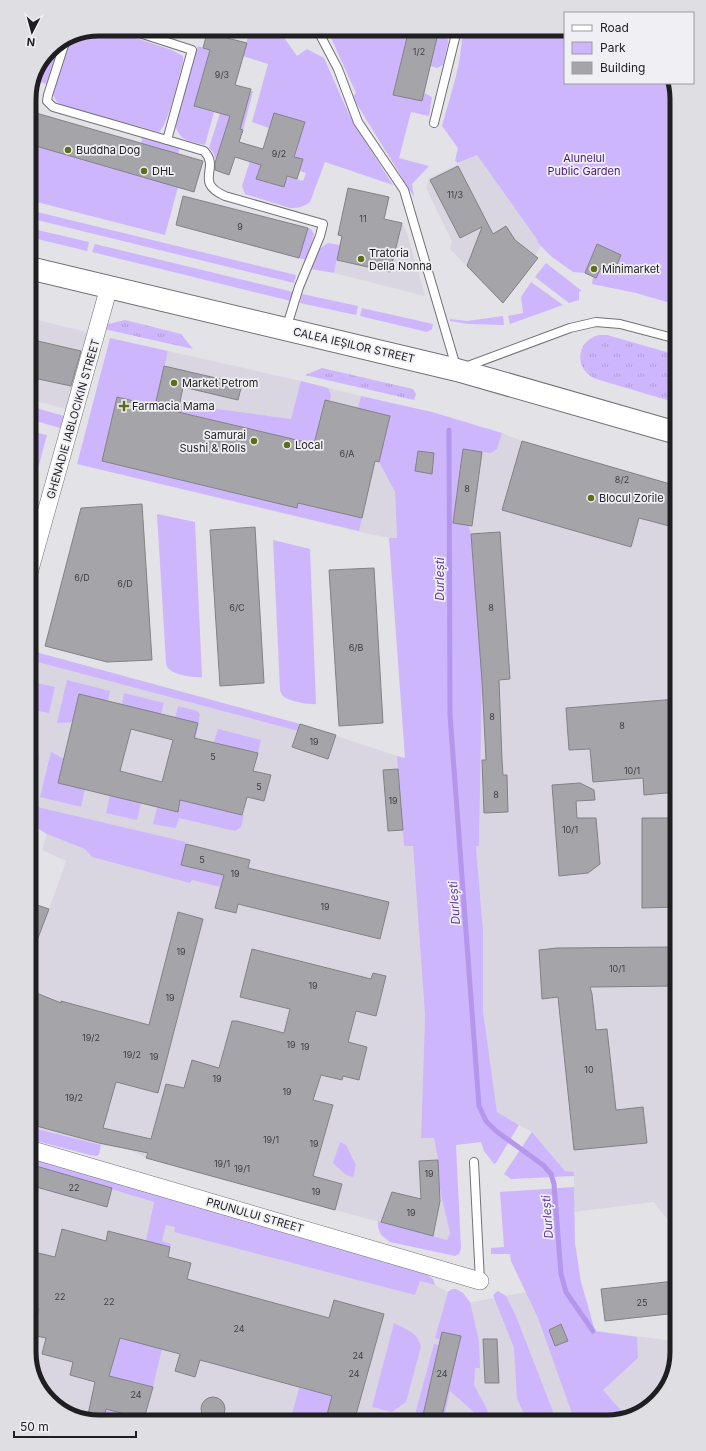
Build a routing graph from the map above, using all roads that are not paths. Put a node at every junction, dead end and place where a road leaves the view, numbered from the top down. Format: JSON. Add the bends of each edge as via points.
{"nodes":[{"id":1,"x":149,"y":36,"type":"edge"},
{"id":2,"x":321,"y":36,"type":"edge"},
{"id":3,"x":456,"y":36,"type":"edge"},
{"id":4,"x":63,"y":48,"type":"edge"},
{"id":5,"x":434,"y":123,"type":"dead end"},
{"id":6,"x":167,"y":140,"type":"junction"},
{"id":7,"x":36,"y":270,"type":"edge"},
{"id":8,"x":109,"y":287,"type":"junction"},
{"id":9,"x":286,"y":329,"type":"junction"},
{"id":10,"x":670,"y":337,"type":"edge"},
{"id":11,"x":457,"y":370,"type":"junction"},
{"id":12,"x":670,"y":431,"type":"edge"},
{"id":13,"x":36,"y":548,"type":"edge"},
{"id":14,"x":36,"y":1151,"type":"edge"},
{"id":15,"x":474,"y":1162,"type":"dead end"},
{"id":16,"x":480,"y":1281,"type":"joint"}],
"edges":[{"from":1,"to":6,"type":"lane","via":[[192,50]]},
{"from":2,"to":11,"type":"lane","via":[[338,69],[358,122],[404,190]]},
{"from":3,"to":5,"type":"lane"},
{"from":4,"to":6,"type":"lane","via":[[48,96],[48,101],[53,107]]},
{"from":6,"to":9,"type":"lane","via":[[204,151],[208,155],[209,184],[220,194],[323,224],[298,287]]},
{"from":7,"to":8,"type":"main road","name":"CALEA IEȘILOR STREET"},
{"from":8,"to":9,"type":"main road","name":"CALEA IEȘILOR STREET"},
{"from":8,"to":13,"type":"street","name":"GHENADIE IABLOCIKIN STREET"},
{"from":9,"to":11,"type":"main road","name":"CALEA IEȘILOR STREET"},
{"from":10,"to":11,"type":"lane","via":[[620,324],[596,322],[570,328]]},
{"from":11,"to":12,"type":"main road","name":"CALEA IEȘILOR STREET"},
{"from":14,"to":16,"type":"street","name":"PRUNULUI STREET"},
{"from":15,"to":16,"type":"lane"}]}
